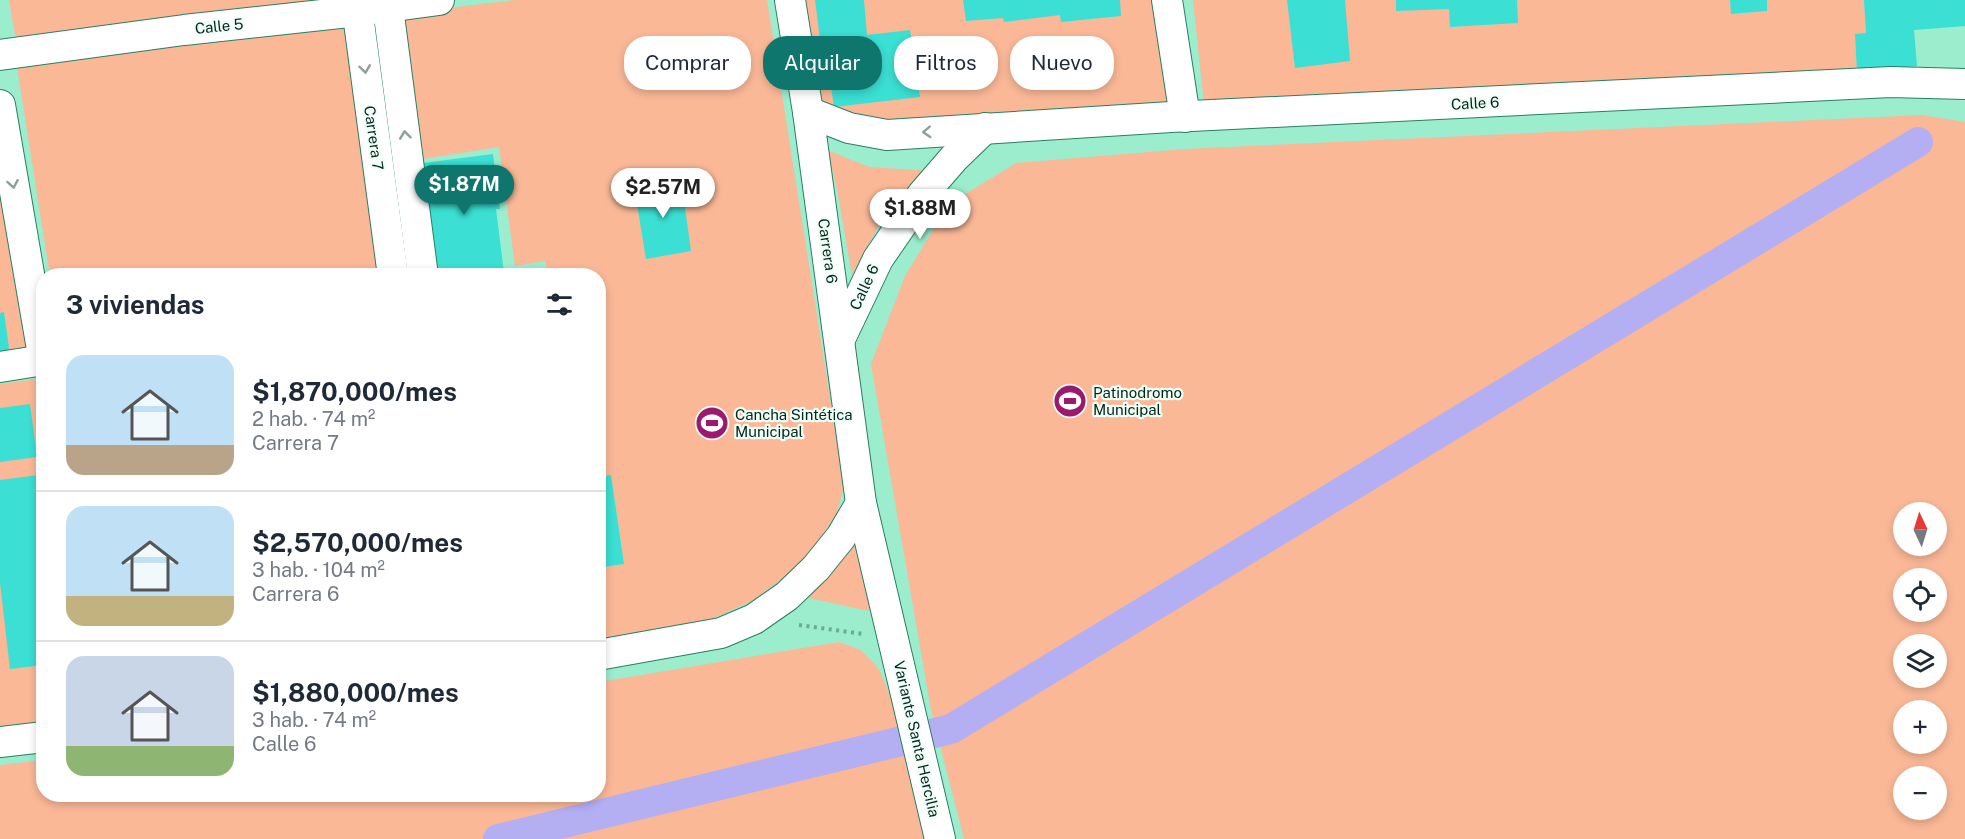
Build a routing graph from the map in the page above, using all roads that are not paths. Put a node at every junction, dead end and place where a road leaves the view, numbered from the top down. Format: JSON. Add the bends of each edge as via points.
{"nodes":[{"id":1,"x":439,"y":0,"type":"edge"},
{"id":2,"x":790,"y":0,"type":"edge"},
{"id":3,"x":1167,"y":0,"type":"edge"},
{"id":4,"x":387,"y":3,"type":"edge"},
{"id":5,"x":357,"y":6,"type":"edge"},
{"id":6,"x":0,"y":55,"type":"edge"},
{"id":7,"x":1965,"y":84,"type":"edge"},
{"id":8,"x":0,"y":105,"type":"edge"},
{"id":9,"x":808,"y":112,"type":"junction"},
{"id":10,"x":1185,"y":117,"type":"junction"},
{"id":11,"x":985,"y":128,"type":"junction"},
{"id":12,"x":392,"y":268,"type":"edge"},
{"id":13,"x":422,"y":268,"type":"edge"},
{"id":14,"x":36,"y":318,"type":"edge"},
{"id":15,"x":840,"y":339,"type":"junction"},
{"id":16,"x":36,"y":361,"type":"edge"},
{"id":17,"x":0,"y":367,"type":"edge"},
{"id":18,"x":861,"y":503,"type":"junction"},
{"id":19,"x":606,"y":655,"type":"edge"},
{"id":20,"x":36,"y":737,"type":"edge"},
{"id":21,"x":0,"y":742,"type":"edge"},
{"id":22,"x":940,"y":839,"type":"edge"}],
"edges":[{"from":1,"to":4,"type":"street","name":"Calle 5"},
{"from":2,"to":9,"type":"street","name":"Carrera 6"},
{"from":3,"to":10,"type":"street"},
{"from":4,"to":5,"type":"street","name":"Calle 5"},
{"from":13,"to":4,"type":"street","name":"Carrera 7","one_way":true},
{"from":5,"to":6,"type":"street","name":"Calle 5"},
{"from":5,"to":12,"type":"street","name":"Carrera 7","one_way":true},
{"from":7,"to":10,"type":"street","name":"Calle 6","via":[[1879,82]]},
{"from":8,"to":14,"type":"street","one_way":true},
{"from":11,"to":9,"type":"street","name":"Calle 6","one_way":true,"via":[[888,135],[849,128]]},
{"from":9,"to":15,"type":"street","name":"Carrera 6"},
{"from":10,"to":11,"type":"street","name":"Calle 6"},
{"from":11,"to":15,"type":"street","name":"Calle 6","via":[[922,195],[878,259]]},
{"from":15,"to":18,"type":"street","name":"Carrera 6"},
{"from":16,"to":17,"type":"street"},
{"from":18,"to":19,"type":"street","via":[[816,568],[787,596],[754,619],[721,633]]},
{"from":18,"to":22,"type":"street","name":"Variante Santa Hercilia"},
{"from":20,"to":21,"type":"street"}]}
